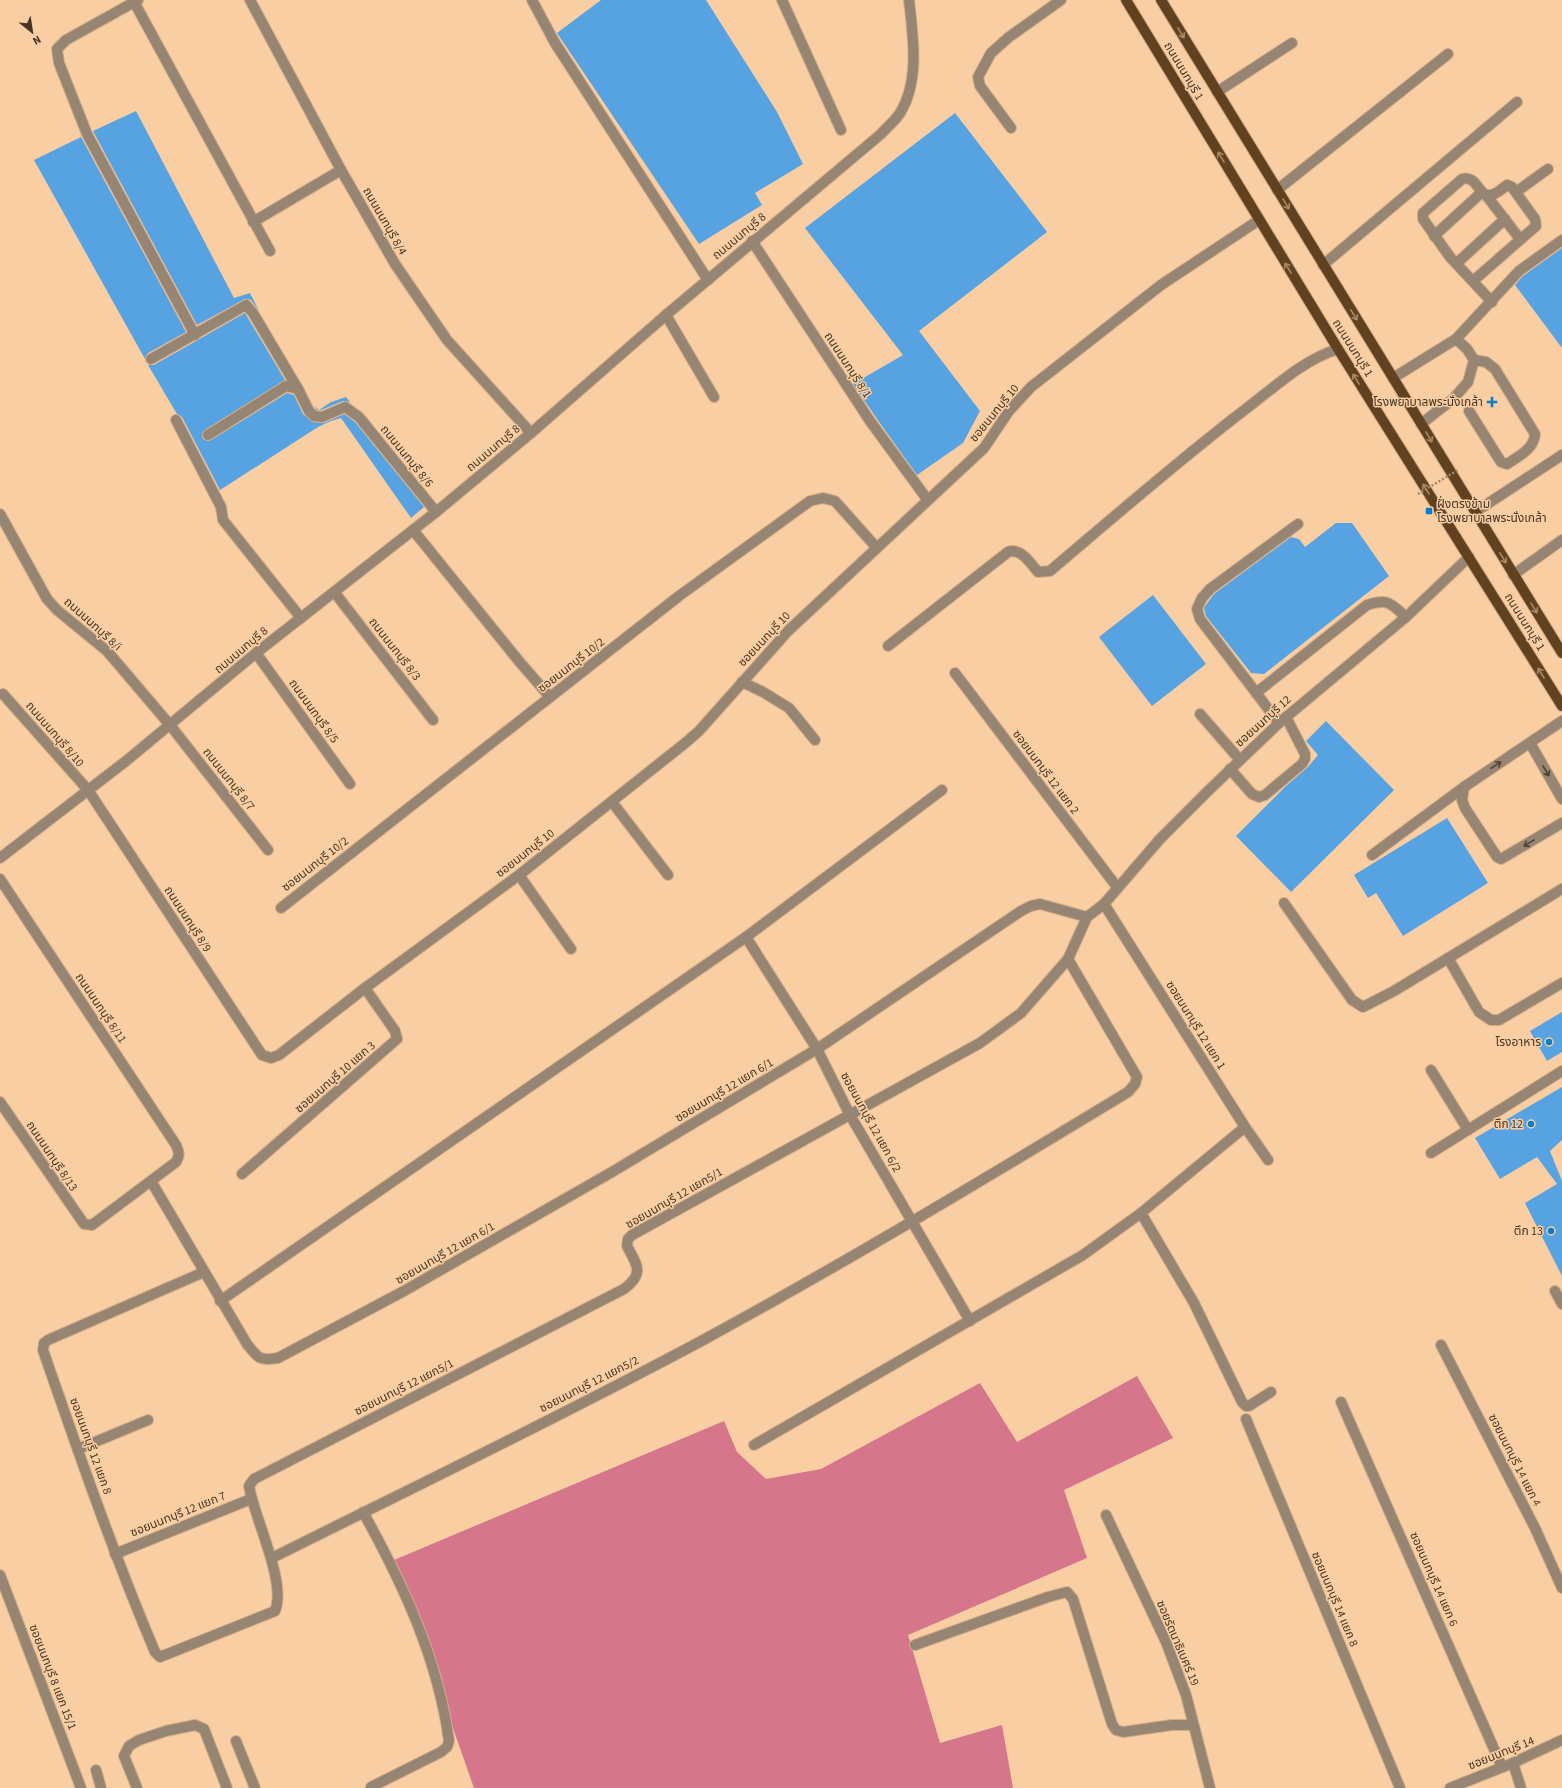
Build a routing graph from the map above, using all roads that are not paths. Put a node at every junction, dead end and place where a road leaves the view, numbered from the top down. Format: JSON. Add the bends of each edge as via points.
{"nodes":[{"id":1,"x":250,"y":0,"type":"edge"},
{"id":2,"x":532,"y":0,"type":"edge"},
{"id":3,"x":782,"y":0,"type":"edge"},
{"id":4,"x":908,"y":0,"type":"edge"},
{"id":5,"x":1062,"y":0,"type":"edge"},
{"id":6,"x":1126,"y":0,"type":"edge"},
{"id":7,"x":1161,"y":0,"type":"edge"},
{"id":8,"x":135,"y":1,"type":"edge"},
{"id":9,"x":1292,"y":43,"type":"dead end"},
{"id":10,"x":1448,"y":54,"type":"dead end"},
{"id":11,"x":1217,"y":92,"type":"junction"},
{"id":12,"x":1517,"y":102,"type":"dead end"},
{"id":13,"x":1011,"y":128,"type":"dead end"},
{"id":14,"x":841,"y":130,"type":"dead end"},
{"id":15,"x":1548,"y":169,"type":"dead end"},
{"id":16,"x":341,"y":170,"type":"junction"},
{"id":17,"x":1277,"y":190,"type":"junction"},
{"id":18,"x":1516,"y":192,"type":"junction"},
{"id":19,"x":1484,"y":193,"type":"junction"},
{"id":20,"x":1505,"y":219,"type":"junction"},
{"id":21,"x":1259,"y":220,"type":"junction"},
{"id":22,"x":253,"y":222,"type":"junction"},
{"id":23,"x":1434,"y":236,"type":"junction"},
{"id":24,"x":1520,"y":240,"type":"junction"},
{"id":25,"x":1562,"y":240,"type":"edge"},
{"id":26,"x":752,"y":242,"type":"junction"},
{"id":27,"x":270,"y":252,"type":"dead end"},
{"id":28,"x":1457,"y":264,"type":"junction"},
{"id":29,"x":1323,"y":265,"type":"junction"},
{"id":30,"x":708,"y":280,"type":"junction"},
{"id":31,"x":1473,"y":281,"type":"junction"},
{"id":32,"x":1492,"y":302,"type":"junction"},
{"id":33,"x":666,"y":315,"type":"junction"},
{"id":34,"x":195,"y":335,"type":"junction"},
{"id":35,"x":1456,"y":339,"type":"junction"},
{"id":36,"x":1338,"y":350,"type":"junction"},
{"id":37,"x":151,"y":359,"type":"dead end"},
{"id":38,"x":1474,"y":360,"type":"junction"},
{"id":39,"x":1393,"y":378,"type":"junction"},
{"id":40,"x":298,"y":388,"type":"junction"},
{"id":41,"x":714,"y":396,"type":"dead end"},
{"id":42,"x":1469,"y":411,"type":"dead end"},
{"id":43,"x":176,"y":420,"type":"dead end"},
{"id":44,"x":1421,"y":424,"type":"junction"},
{"id":45,"x":531,"y":433,"type":"junction"},
{"id":46,"x":208,"y":435,"type":"dead end"},
{"id":47,"x":1562,"y":455,"type":"edge"},
{"id":48,"x":927,"y":499,"type":"junction"},
{"id":49,"x":436,"y":512,"type":"junction"},
{"id":50,"x":1475,"y":512,"type":"junction"},
{"id":51,"x":0,"y":514,"type":"edge"},
{"id":52,"x":1298,"y":524,"type":"dead end"},
{"id":53,"x":413,"y":530,"type":"junction"},
{"id":54,"x":1562,"y":540,"type":"edge"},
{"id":55,"x":876,"y":547,"type":"junction"},
{"id":56,"x":1469,"y":557,"type":"junction"},
{"id":57,"x":1513,"y":575,"type":"junction"},
{"id":58,"x":335,"y":593,"type":"junction"},
{"id":59,"x":1406,"y":617,"type":"junction"},
{"id":60,"x":301,"y":618,"type":"junction"},
{"id":61,"x":888,"y":646,"type":"dead end"},
{"id":62,"x":256,"y":653,"type":"junction"},
{"id":63,"x":1562,"y":653,"type":"edge"},
{"id":64,"x":955,"y":673,"type":"dead end"},
{"id":65,"x":742,"y":682,"type":"junction"},
{"id":66,"x":1256,"y":693,"type":"junction"},
{"id":67,"x":4,"y":694,"type":"dead end"},
{"id":68,"x":550,"y":697,"type":"junction"},
{"id":69,"x":1562,"y":706,"type":"edge"},
{"id":70,"x":1200,"y":714,"type":"dead end"},
{"id":71,"x":434,"y":720,"type":"dead end"},
{"id":72,"x":1283,"y":720,"type":"junction"},
{"id":73,"x":1562,"y":721,"type":"edge"},
{"id":74,"x":170,"y":725,"type":"junction"},
{"id":75,"x":815,"y":740,"type":"dead end"},
{"id":76,"x":1530,"y":743,"type":"junction"},
{"id":77,"x":1240,"y":760,"type":"junction"},
{"id":78,"x":1230,"y":769,"type":"junction"},
{"id":79,"x":350,"y":784,"type":"dead end"},
{"id":80,"x":1464,"y":787,"type":"junction"},
{"id":81,"x":88,"y":790,"type":"junction"},
{"id":82,"x":942,"y":790,"type":"dead end"},
{"id":83,"x":1562,"y":799,"type":"edge"},
{"id":84,"x":612,"y":802,"type":"junction"},
{"id":85,"x":1562,"y":823,"type":"edge"},
{"id":86,"x":268,"y":850,"type":"dead end"},
{"id":87,"x":1372,"y":855,"type":"dead end"},
{"id":88,"x":0,"y":858,"type":"edge"},
{"id":89,"x":519,"y":875,"type":"junction"},
{"id":90,"x":668,"y":875,"type":"dead end"},
{"id":91,"x":0,"y":879,"type":"edge"},
{"id":92,"x":1117,"y":887,"type":"junction"},
{"id":93,"x":1562,"y":889,"type":"edge"},
{"id":94,"x":1284,"y":902,"type":"dead end"},
{"id":95,"x":1104,"y":904,"type":"junction"},
{"id":96,"x":281,"y":908,"type":"dead end"},
{"id":97,"x":1087,"y":917,"type":"junction"},
{"id":98,"x":746,"y":937,"type":"junction"},
{"id":99,"x":571,"y":949,"type":"dead end"},
{"id":100,"x":1448,"y":958,"type":"junction"},
{"id":101,"x":1068,"y":959,"type":"junction"},
{"id":102,"x":1562,"y":983,"type":"edge"},
{"id":103,"x":365,"y":988,"type":"junction"},
{"id":104,"x":817,"y":1049,"type":"junction"},
{"id":105,"x":271,"y":1058,"type":"joint"},
{"id":106,"x":1430,"y":1070,"type":"dead end"},
{"id":107,"x":1562,"y":1072,"type":"edge"},
{"id":108,"x":0,"y":1102,"type":"edge"},
{"id":109,"x":850,"y":1115,"type":"junction"},
{"id":110,"x":1245,"y":1127,"type":"junction"},
{"id":111,"x":1468,"y":1130,"type":"junction"},
{"id":112,"x":1431,"y":1153,"type":"dead end"},
{"id":113,"x":1268,"y":1160,"type":"dead end"},
{"id":114,"x":242,"y":1174,"type":"dead end"},
{"id":115,"x":151,"y":1181,"type":"junction"},
{"id":116,"x":1141,"y":1213,"type":"junction"},
{"id":117,"x":912,"y":1223,"type":"junction"},
{"id":118,"x":204,"y":1272,"type":"junction"},
{"id":119,"x":1555,"y":1291,"type":"dead end"},
{"id":120,"x":220,"y":1301,"type":"junction"},
{"id":121,"x":1562,"y":1304,"type":"edge"},
{"id":122,"x":970,"y":1321,"type":"junction"},
{"id":123,"x":1441,"y":1345,"type":"dead end"},
{"id":124,"x":1271,"y":1392,"type":"dead end"},
{"id":125,"x":1341,"y":1402,"type":"dead end"},
{"id":126,"x":1246,"y":1419,"type":"dead end"},
{"id":127,"x":148,"y":1420,"type":"dead end"},
{"id":128,"x":754,"y":1445,"type":"dead end"},
{"id":129,"x":78,"y":1450,"type":"junction"},
{"id":130,"x":251,"y":1499,"type":"junction"},
{"id":131,"x":363,"y":1512,"type":"junction"},
{"id":132,"x":1106,"y":1515,"type":"dead end"},
{"id":133,"x":115,"y":1554,"type":"junction"},
{"id":134,"x":272,"y":1558,"type":"junction"},
{"id":135,"x":0,"y":1575,"type":"edge"},
{"id":136,"x":1562,"y":1588,"type":"edge"},
{"id":137,"x":915,"y":1645,"type":"dead end"},
{"id":138,"x":1193,"y":1725,"type":"junction"},
{"id":139,"x":1562,"y":1740,"type":"edge"},
{"id":140,"x":236,"y":1741,"type":"dead end"},
{"id":141,"x":1513,"y":1763,"type":"junction"},
{"id":142,"x":1502,"y":1767,"type":"junction"},
{"id":143,"x":96,"y":1770,"type":"dead end"},
{"id":144,"x":371,"y":1787,"type":"dead end"},
{"id":145,"x":81,"y":1788,"type":"edge"},
{"id":146,"x":101,"y":1788,"type":"edge"},
{"id":147,"x":137,"y":1788,"type":"edge"},
{"id":148,"x":226,"y":1788,"type":"edge"},
{"id":149,"x":255,"y":1788,"type":"edge"},
{"id":150,"x":1210,"y":1788,"type":"edge"},
{"id":151,"x":1400,"y":1788,"type":"edge"},
{"id":152,"x":1450,"y":1788,"type":"edge"},
{"id":153,"x":1521,"y":1788,"type":"edge"}],
"edges":[{"from":1,"to":16,"type":"street","name":"ถนนนนทบุรี 8/4"},
{"from":2,"to":30,"type":"street","via":[[555,43]]},
{"from":3,"to":14,"type":"street"},
{"from":4,"to":26,"type":"street","name":"ถนนนนทบุรี 8","via":[[913,70],[907,99],[899,114],[880,134]]},
{"from":5,"to":13,"type":"street","via":[[1009,37],[991,53],[978,77],[980,86]]},
{"from":21,"to":6,"type":"main road","name":"ถนนนนทบุรี 1","one_way":true},
{"from":7,"to":11,"type":"main road","name":"ถนนนนทบุรี 1","one_way":true},
{"from":8,"to":22,"type":"street"},
{"from":8,"to":34,"type":"street","via":[[66,40],[57,49],[59,63],[87,134]]},
{"from":9,"to":11,"type":"street"},
{"from":10,"to":17,"type":"street"},
{"from":11,"to":17,"type":"main road","name":"ถนนนนทบุรี 1"},
{"from":12,"to":29,"type":"street"},
{"from":15,"to":18,"type":"street"},
{"from":16,"to":22,"type":"street"},
{"from":16,"to":45,"type":"street","name":"ถนนนนทบุรี 8/4","via":[[395,264],[447,340]]},
{"from":17,"to":29,"type":"main road","name":"ถนนนนทบุรี 1","one_way":true},
{"from":18,"to":19,"type":"street","via":[[1507,185],[1491,195]]},
{"from":18,"to":24,"type":"street","via":[[1535,219],[1536,226]]},
{"from":19,"to":20,"type":"street"},
{"from":19,"to":23,"type":"street"},
{"from":19,"to":23,"type":"street","via":[[1469,178],[1462,179],[1422,215]]},
{"from":20,"to":24,"type":"street"},
{"from":20,"to":28,"type":"street"},
{"from":36,"to":21,"type":"main road","name":"ถนนนนทบุรี 1","one_way":true},
{"from":21,"to":48,"type":"street","name":"ซอยนนทบุรี 10","via":[[1161,285],[1031,387],[1009,411],[984,448]]},
{"from":22,"to":27,"type":"street"},
{"from":23,"to":28,"type":"street"},
{"from":24,"to":31,"type":"street"},
{"from":25,"to":32,"type":"street","via":[[1520,271],[1501,289]]},
{"from":26,"to":30,"type":"street","name":"ถนนนนทบุรี 8"},
{"from":26,"to":48,"type":"street","name":"ถนนนนทบุรี 8/1","via":[[870,421]]},
{"from":28,"to":31,"type":"street"},
{"from":29,"to":39,"type":"main road","name":"ถนนนนทบุรี 1","one_way":true},
{"from":30,"to":33,"type":"street","name":"ถนนนนทบุรี 8"},
{"from":31,"to":32,"type":"street"},
{"from":32,"to":35,"type":"street"},
{"from":33,"to":41,"type":"street"},
{"from":33,"to":45,"type":"street","name":"ถนนนนทบุรี 8"},
{"from":34,"to":37,"type":"street"},
{"from":34,"to":40,"type":"street","via":[[246,305]]},
{"from":35,"to":38,"type":"street"},
{"from":35,"to":39,"type":"street"},
{"from":56,"to":36,"type":"main road","name":"ถนนนนทบุรี 1","one_way":true},
{"from":36,"to":61,"type":"street","via":[[1319,355],[1196,448],[1050,572],[1038,572],[1019,552],[1008,552]]},
{"from":38,"to":42,"type":"street","via":[[1486,362],[1495,369],[1535,434],[1534,442],[1528,450],[1507,464],[1501,462]]},
{"from":38,"to":44,"type":"street","via":[[1468,382],[1453,399]]},
{"from":39,"to":44,"type":"main road","name":"ถนนนนทบุรี 1"},
{"from":40,"to":46,"type":"street","via":[[286,386]]},
{"from":40,"to":49,"type":"street","name":"ถนนนนทบุรี 8/6","via":[[314,416],[322,417],[345,407],[359,417]]},
{"from":43,"to":60,"type":"street","via":[[221,507],[223,520]]},
{"from":44,"to":50,"type":"main road","name":"ถนนนนทบุรี 1","one_way":true},
{"from":45,"to":49,"type":"street","name":"ถนนนนทบุรี 8"},
{"from":47,"to":50,"type":"street"},
{"from":48,"to":55,"type":"street","name":"ซอยนนทบุรี 10"},
{"from":49,"to":53,"type":"street","name":"ถนนนนทบุรี 8"},
{"from":50,"to":57,"type":"main road","name":"ถนนนนทบุรี 1","one_way":true},
{"from":51,"to":74,"type":"street","name":"ถนนนนทบุรี 8/i","via":[[47,599],[107,651]]},
{"from":52,"to":66,"type":"street","via":[[1210,589],[1197,609],[1200,619]]},
{"from":53,"to":58,"type":"street","name":"ถนนนนทบุรี 8"},
{"from":53,"to":68,"type":"street"},
{"from":54,"to":57,"type":"street"},
{"from":55,"to":65,"type":"street","name":"ซอยนนทบุรี 10","via":[[788,631]]},
{"from":55,"to":68,"type":"street","name":"ซอยนนทบุรี 10/2","via":[[836,501],[813,499],[679,596]]},
{"from":56,"to":59,"type":"street","name":"ซอยนนทบุรี 12"},
{"from":69,"to":56,"type":"main road","name":"ถนนนนทบุรี 1","one_way":true},
{"from":57,"to":63,"type":"main road","name":"ถนนนนทบุรี 1","one_way":true},
{"from":58,"to":60,"type":"street","name":"ถนนนนทบุรี 8"},
{"from":58,"to":71,"type":"street","name":"ถนนนนทบุรี 8/3"},
{"from":59,"to":66,"type":"street","via":[[1388,602],[1380,601],[1367,605]]},
{"from":59,"to":72,"type":"street","name":"ซอยนนทบุรี 12"},
{"from":60,"to":62,"type":"street","name":"ถนนนนทบุรี 8"},
{"from":62,"to":74,"type":"street","name":"ถนนนนทบุรี 8"},
{"from":62,"to":79,"type":"street","name":"ถนนนนทบุรี 8/5"},
{"from":64,"to":92,"type":"street","name":"ซอยนนทบุรี 12 แยก 2"},
{"from":65,"to":75,"type":"street","via":[[789,708]]},
{"from":65,"to":84,"type":"street","name":"ซอยนนทบุรี 10","via":[[699,731]]},
{"from":66,"to":72,"type":"street"},
{"from":67,"to":81,"type":"street","name":"ถนนนนทบุรี 8/10"},
{"from":68,"to":96,"type":"street","name":"ซอยนนทบุรี 10/2"},
{"from":70,"to":77,"type":"street"},
{"from":72,"to":77,"type":"street","name":"ซอยนนทบุรี 12"},
{"from":72,"to":78,"type":"street","via":[[1305,754],[1302,764],[1259,797],[1252,794]]},
{"from":73,"to":76,"type":"street"},
{"from":74,"to":81,"type":"street","name":"ถนนนนทบุรี 8"},
{"from":74,"to":86,"type":"street","name":"ถนนนนทบุรี 8/7"},
{"from":80,"to":76,"type":"street","one_way":true},
{"from":76,"to":83,"type":"street","one_way":true},
{"from":77,"to":78,"type":"street","name":"ซอยนนทบุรี 12"},
{"from":78,"to":92,"type":"street","name":"ซอยนนทบุรี 12","via":[[1160,839]]},
{"from":85,"to":80,"type":"street","one_way":true,"via":[[1501,859],[1497,857],[1465,808],[1462,800]]},
{"from":80,"to":87,"type":"street"},
{"from":81,"to":88,"type":"street","name":"ถนนนนทบุรี 8"},
{"from":81,"to":105,"type":"street","name":"ถนนนนทบุรี 8/9","via":[[262,1055]]},
{"from":82,"to":98,"type":"street"},
{"from":84,"to":89,"type":"street","name":"ซอยนนทบุรี 10"},
{"from":84,"to":90,"type":"street"},
{"from":89,"to":99,"type":"street"},
{"from":89,"to":103,"type":"street","name":"ซอยนนทบุรี 10"},
{"from":91,"to":115,"type":"street","name":"ถนนนนทบุรี 8/11","via":[[179,1151],[176,1162]]},
{"from":92,"to":95,"type":"street","name":"ซอยนนทบุรี 12"},
{"from":93,"to":100,"type":"street"},
{"from":94,"to":100,"type":"street","via":[[1352,1000],[1363,1007]]},
{"from":95,"to":97,"type":"street","name":"ซอยนนทบุรี 12"},
{"from":95,"to":110,"type":"street","name":"ซอยนนทบุรี 12 แยก 1"},
{"from":97,"to":101,"type":"street","name":"ซอยนนทบุรี 12 แยก5/1"},
{"from":97,"to":104,"type":"street","via":[[1040,904],[1031,906]]},
{"from":98,"to":104,"type":"street","name":"ซอยนนทบุรี 12 แยก 6/2"},
{"from":98,"to":120,"type":"street"},
{"from":100,"to":102,"type":"street","via":[[1479,1012],[1491,1020],[1500,1020]]},
{"from":101,"to":109,"type":"street","name":"ซอยนนทบุรี 12 แยก5/1","via":[[1021,1013],[986,1039]]},
{"from":101,"to":117,"type":"street","name":"ซอยนนทบุรี 12 แยก5/2","via":[[1137,1077],[1135,1084],[1128,1092]]},
{"from":103,"to":105,"type":"street","name":"ซอยนนทบุรี 10"},
{"from":103,"to":114,"type":"street","name":"ซอยนนทบุรี 10 แยก 3","via":[[395,1031],[397,1039]]},
{"from":104,"to":109,"type":"street","name":"ซอยนนทบุรี 12 แยก 6/2"},
{"from":104,"to":120,"type":"street","name":"ซอยนนทบุรี 12 แยก 6/1","via":[[606,1176],[404,1291],[278,1358],[258,1358]]},
{"from":106,"to":111,"type":"street"},
{"from":107,"to":111,"type":"street"},
{"from":108,"to":115,"type":"street","name":"ถนนนนทบุรี 8/13","via":[[84,1224],[92,1225]]},
{"from":109,"to":117,"type":"street","name":"ซอยนนทบุรี 12 แยก 6/2"},
{"from":109,"to":130,"type":"street","name":"ซอยนนทบุรี 12 แยก5/1","via":[[632,1234],[626,1246],[638,1274],[624,1289],[254,1479],[250,1486]]},
{"from":110,"to":113,"type":"street","name":"ซอยนนทบุรี 12 แยก 1"},
{"from":110,"to":116,"type":"street"},
{"from":111,"to":112,"type":"street"},
{"from":115,"to":118,"type":"street","name":"ซอยนนทบุรี 12 แยก 6/1"},
{"from":116,"to":122,"type":"street","via":[[1082,1255]]},
{"from":116,"to":124,"type":"street","via":[[1194,1303],[1242,1402],[1249,1406]]},
{"from":117,"to":122,"type":"street","name":"ซอยนนทบุรี 12 แยก 6/2"},
{"from":117,"to":131,"type":"street","name":"ซอยนนทบุรี 12 แยก5/2","via":[[654,1366]]},
{"from":118,"to":120,"type":"street","name":"ซอยนนทบุรี 12 แยก 6/1"},
{"from":118,"to":129,"type":"street","name":"ซอยนนทบุรี 12 แยก 8","via":[[48,1340],[43,1346]]},
{"from":119,"to":121,"type":"street"},
{"from":122,"to":128,"type":"street"},
{"from":123,"to":136,"type":"street","name":"ซอยนนทบุรี 14 แยก 4","via":[[1535,1528]]},
{"from":125,"to":142,"type":"street","name":"ซอยนนทบุรี 14 แยก 6"},
{"from":126,"to":151,"type":"street","name":"ซอยนนทบุรี 14 แยก 8"},
{"from":127,"to":129,"type":"street"},
{"from":129,"to":133,"type":"street","name":"ซอยนนทบุรี 12 แยก 8"},
{"from":130,"to":133,"type":"street","name":"ซอยนนทบุรี 12 แยก 7"},
{"from":130,"to":134,"type":"street"},
{"from":131,"to":134,"type":"street","name":"ซอยนนทบุรี 12 แยก5/2"},
{"from":131,"to":144,"type":"street","via":[[392,1564],[421,1630],[438,1686],[449,1741],[448,1747],[441,1752]]},
{"from":132,"to":138,"type":"street","name":"ซอยรัตนาธิเบศร์ 19","via":[[1166,1642],[1186,1695]]},
{"from":133,"to":134,"type":"street","name":"ซอยนนทบุรี 12 แยก 8","via":[[158,1656],[165,1656],[275,1612],[278,1604]]},
{"from":135,"to":145,"type":"street","name":"ซอยนนทบุรี 8 แยก 15/1"},
{"from":137,"to":138,"type":"street","via":[[1066,1592],[1073,1599],[1116,1730],[1123,1732],[1172,1725]]},
{"from":138,"to":150,"type":"street","name":"ซอยรัตนาธิเบศร์ 19"},
{"from":139,"to":141,"type":"street","name":"ซอยนนทบุรี 14"},
{"from":140,"to":149,"type":"street"},
{"from":141,"to":142,"type":"street","name":"ซอยนนทบุรี 14"},
{"from":141,"to":153,"type":"street"},
{"from":142,"to":152,"type":"street","name":"ซอยนนทบุรี 14"},
{"from":143,"to":146,"type":"street"},
{"from":147,"to":148,"type":"street","via":[[124,1756],[129,1746],[166,1731],[195,1725],[204,1729]]}]}
